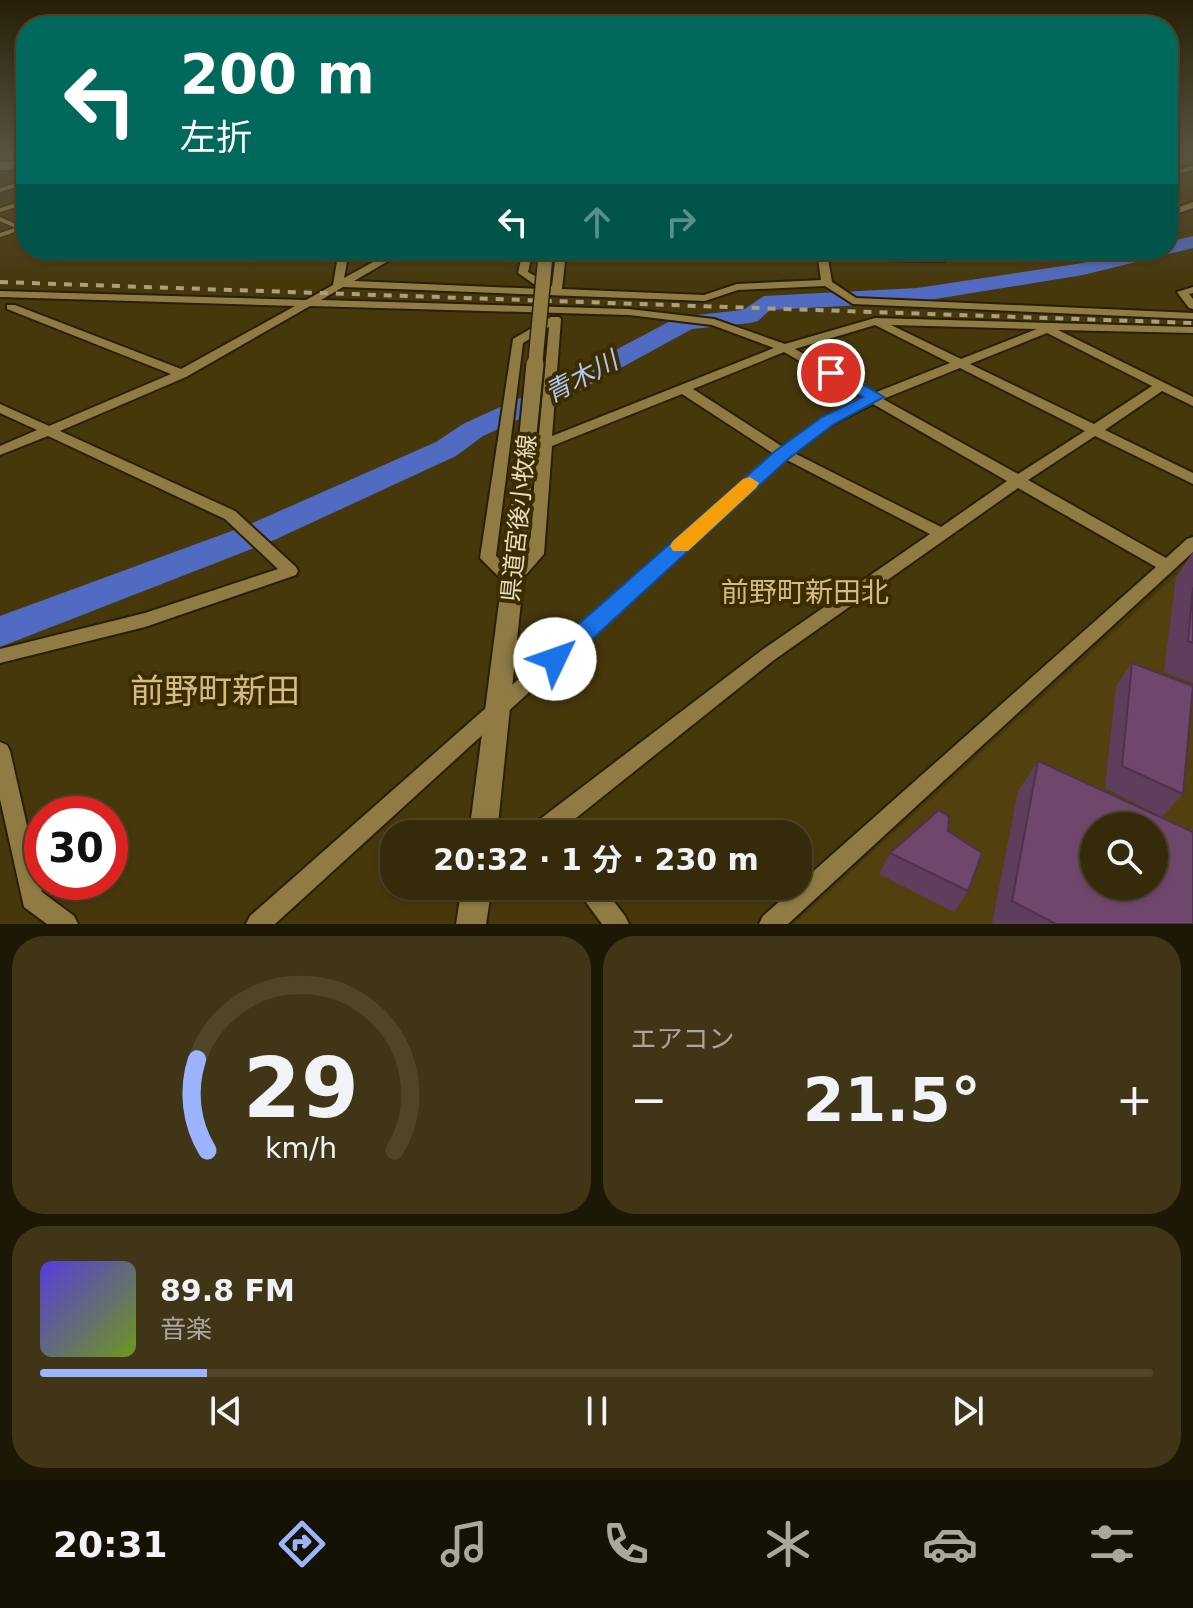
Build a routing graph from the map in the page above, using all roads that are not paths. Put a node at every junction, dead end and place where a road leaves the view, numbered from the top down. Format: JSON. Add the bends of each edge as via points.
{"nodes":[{"id":1,"x":342,"y":260,"type":"edge"},
{"id":2,"x":383,"y":260,"type":"edge"},
{"id":3,"x":526,"y":260,"type":"edge"},
{"id":4,"x":545,"y":260,"type":"edge"},
{"id":5,"x":558,"y":260,"type":"edge"},
{"id":6,"x":823,"y":260,"type":"edge"},
{"id":7,"x":827,"y":283,"type":"junction"},
{"id":8,"x":338,"y":284,"type":"junction"},
{"id":9,"x":1189,"y":289,"type":"edge"},
{"id":10,"x":42,"y":293,"type":"junction"},
{"id":11,"x":556,"y":293,"type":"junction"},
{"id":12,"x":0,"y":294,"type":"edge"},
{"id":13,"x":311,"y":300,"type":"junction"},
{"id":14,"x":1193,"y":306,"type":"edge"},
{"id":15,"x":5,"y":310,"type":"edge"},
{"id":16,"x":556,"y":314,"type":"junction"},
{"id":17,"x":1193,"y":316,"type":"edge"},
{"id":18,"x":875,"y":321,"type":"junction"},
{"id":19,"x":1042,"y":327,"type":"junction"},
{"id":20,"x":1193,"y":330,"type":"edge"},
{"id":21,"x":785,"y":348,"type":"junction"},
{"id":22,"x":960,"y":363,"type":"junction"},
{"id":23,"x":182,"y":374,"type":"junction"},
{"id":24,"x":1160,"y":387,"type":"junction"},
{"id":25,"x":684,"y":389,"type":"junction"},
{"id":26,"x":876,"y":397,"type":"junction"},
{"id":27,"x":1193,"y":402,"type":"edge"},
{"id":28,"x":0,"y":408,"type":"edge"},
{"id":29,"x":1094,"y":431,"type":"junction"},
{"id":30,"x":45,"y":432,"type":"junction"},
{"id":31,"x":545,"y":444,"type":"junction"},
{"id":32,"x":0,"y":451,"type":"edge"},
{"id":33,"x":783,"y":453,"type":"junction"},
{"id":34,"x":1193,"y":479,"type":"edge"},
{"id":35,"x":1019,"y":480,"type":"junction"},
{"id":36,"x":942,"y":534,"type":"junction"},
{"id":37,"x":1193,"y":543,"type":"edge"},
{"id":38,"x":1167,"y":566,"type":"junction"},
{"id":39,"x":512,"y":580,"type":"junction"},
{"id":40,"x":0,"y":656,"type":"edge"},
{"id":41,"x":497,"y":710,"type":"junction"},
{"id":42,"x":0,"y":751,"type":"edge"},
{"id":43,"x":485,"y":820,"type":"edge"},
{"id":44,"x":561,"y":820,"type":"edge"},
{"id":45,"x":475,"y":900,"type":"edge"},
{"id":46,"x":599,"y":900,"type":"edge"},
{"id":47,"x":66,"y":924,"type":"edge"},
{"id":48,"x":258,"y":924,"type":"edge"},
{"id":49,"x":471,"y":924,"type":"edge"},
{"id":50,"x":617,"y":924,"type":"edge"},
{"id":51,"x":771,"y":924,"type":"edge"}],
"edges":[{"from":1,"to":8,"type":"street"},
{"from":2,"to":8,"type":"street"},
{"from":3,"to":11,"type":"street","via":[[523,273]]},
{"from":4,"to":39,"type":"main road","name":"県道宮後小牧線","bridge":true},
{"from":5,"to":11,"type":"street"},
{"from":6,"to":7,"type":"street"},
{"from":7,"to":11,"type":"street","via":[[737,287],[705,298]]},
{"from":7,"to":17,"type":"street","via":[[849,299]]},
{"from":8,"to":11,"type":"street"},
{"from":8,"to":13,"type":"street"},
{"from":9,"to":14,"type":"street"},
{"from":10,"to":12,"type":"street"},
{"from":10,"to":13,"type":"street"},
{"from":10,"to":15,"type":"street"},
{"from":13,"to":16,"type":"street"},
{"from":13,"to":23,"type":"street"},
{"from":15,"to":23,"type":"street"},
{"from":16,"to":21,"type":"street","via":[[673,315],[714,322]]},
{"from":16,"to":31,"type":"street"},
{"from":16,"to":39,"type":"street","via":[[517,341],[488,558]]},
{"from":18,"to":19,"type":"street"},
{"from":18,"to":21,"type":"street"},
{"from":18,"to":22,"type":"street"},
{"from":19,"to":20,"type":"street"},
{"from":19,"to":22,"type":"street"},
{"from":19,"to":24,"type":"street"},
{"from":21,"to":25,"type":"street"},
{"from":21,"to":26,"type":"street"},
{"from":22,"to":26,"type":"street"},
{"from":22,"to":29,"type":"street"},
{"from":23,"to":30,"type":"street"},
{"from":24,"to":27,"type":"street"},
{"from":24,"to":29,"type":"street"},
{"from":25,"to":31,"type":"street"},
{"from":25,"to":33,"type":"street"},
{"from":26,"to":33,"type":"street","via":[[828,421]]},
{"from":26,"to":35,"type":"street"},
{"from":28,"to":30,"type":"street"},
{"from":29,"to":34,"type":"street"},
{"from":29,"to":35,"type":"street"},
{"from":30,"to":32,"type":"street"},
{"from":30,"to":40,"type":"street","via":[[230,515],[290,571],[145,620]]},
{"from":31,"to":39,"type":"street","via":[[536,554]]},
{"from":33,"to":36,"type":"street"},
{"from":33,"to":41,"type":"street"},
{"from":35,"to":36,"type":"street"},
{"from":35,"to":38,"type":"street"},
{"from":36,"to":44,"type":"street","via":[[768,655]]},
{"from":37,"to":38,"type":"street"},
{"from":38,"to":51,"type":"street"},
{"from":39,"to":41,"type":"main road","name":"県道宮後小牧線"},
{"from":41,"to":43,"type":"main road","name":"県道宮後小牧線"},
{"from":41,"to":48,"type":"street"},
{"from":42,"to":47,"type":"street","via":[[32,899]]},
{"from":45,"to":49,"type":"main road"},
{"from":46,"to":50,"type":"street"}]}
